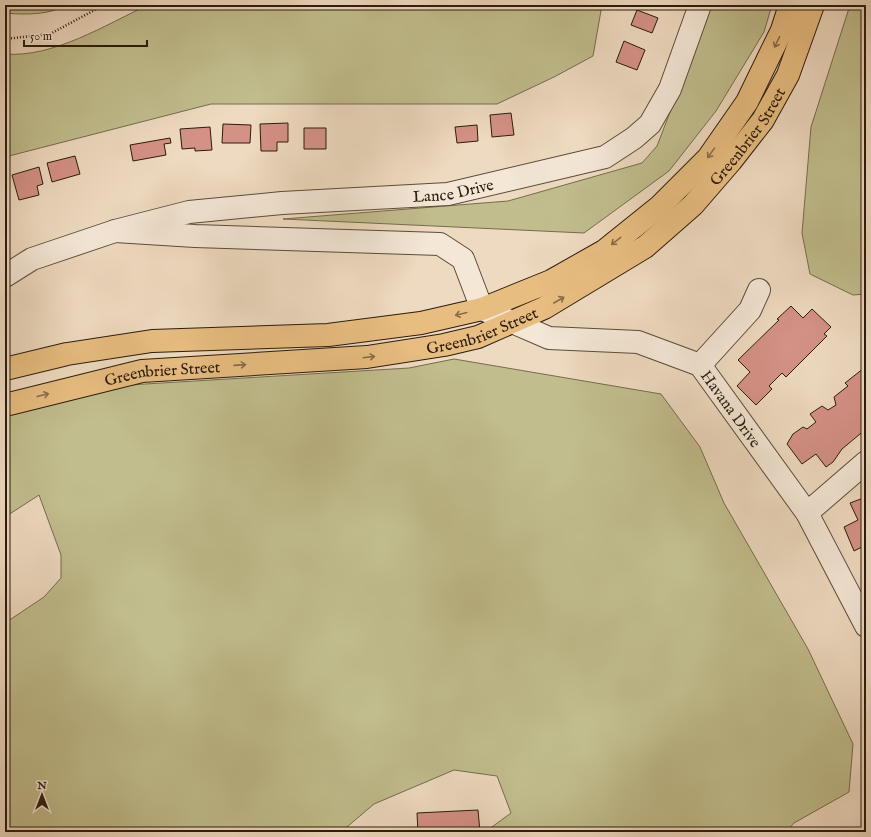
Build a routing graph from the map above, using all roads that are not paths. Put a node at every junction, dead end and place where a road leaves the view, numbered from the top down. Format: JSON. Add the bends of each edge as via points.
{"nodes":[{"id":1,"x":700,"y":5,"type":"edge"},
{"id":2,"x":790,"y":5,"type":"edge"},
{"id":3,"x":813,"y":5,"type":"edge"},
{"id":4,"x":115,"y":231,"type":"junction"},
{"id":5,"x":5,"y":276,"type":"edge"},
{"id":6,"x":759,"y":290,"type":"dead end"},
{"id":7,"x":482,"y":309,"type":"junction"},
{"id":8,"x":512,"y":322,"type":"junction"},
{"id":9,"x":700,"y":365,"type":"junction"},
{"id":10,"x":5,"y":369,"type":"edge"},
{"id":11,"x":5,"y":405,"type":"edge"},
{"id":12,"x":866,"y":462,"type":"edge"},
{"id":13,"x":807,"y":513,"type":"junction"},
{"id":14,"x":866,"y":626,"type":"edge"}],
"edges":[{"from":1,"to":4,"type":"street","name":"Lance Drive","via":[[670,89],[650,124],[605,157],[448,194],[282,203],[189,212]]},
{"from":2,"to":7,"type":"main road","name":"Greenbrier Street","one_way":true,"via":[[782,30],[747,102],[708,158],[660,206],[604,251],[551,281]]},
{"from":8,"to":3,"type":"main road","name":"Greenbrier Street","one_way":true,"via":[[544,308],[594,280],[645,247],[693,205],[732,161],[763,120],[788,75]]},
{"from":4,"to":5,"type":"street","name":"Lance Drive","via":[[32,259]]},
{"from":4,"to":7,"type":"street","name":"Lance Drive","via":[[440,244],[463,259]]},
{"from":6,"to":9,"type":"street","via":[[750,310]]},
{"from":7,"to":8,"type":"street","name":"Havana Drive"},
{"from":7,"to":10,"type":"main road","name":"Greenbrier Street","one_way":true,"via":[[421,324],[328,335],[152,341],[67,354]]},
{"from":8,"to":9,"type":"street","name":"Havana Drive","via":[[549,338],[638,342]]},
{"from":11,"to":8,"type":"main road","name":"Greenbrier Street","one_way":true,"via":[[142,371],[367,357],[478,337]]},
{"from":9,"to":13,"type":"street","name":"Havana Drive"},
{"from":12,"to":13,"type":"street"},
{"from":13,"to":14,"type":"street","name":"Havana Drive"}]}
